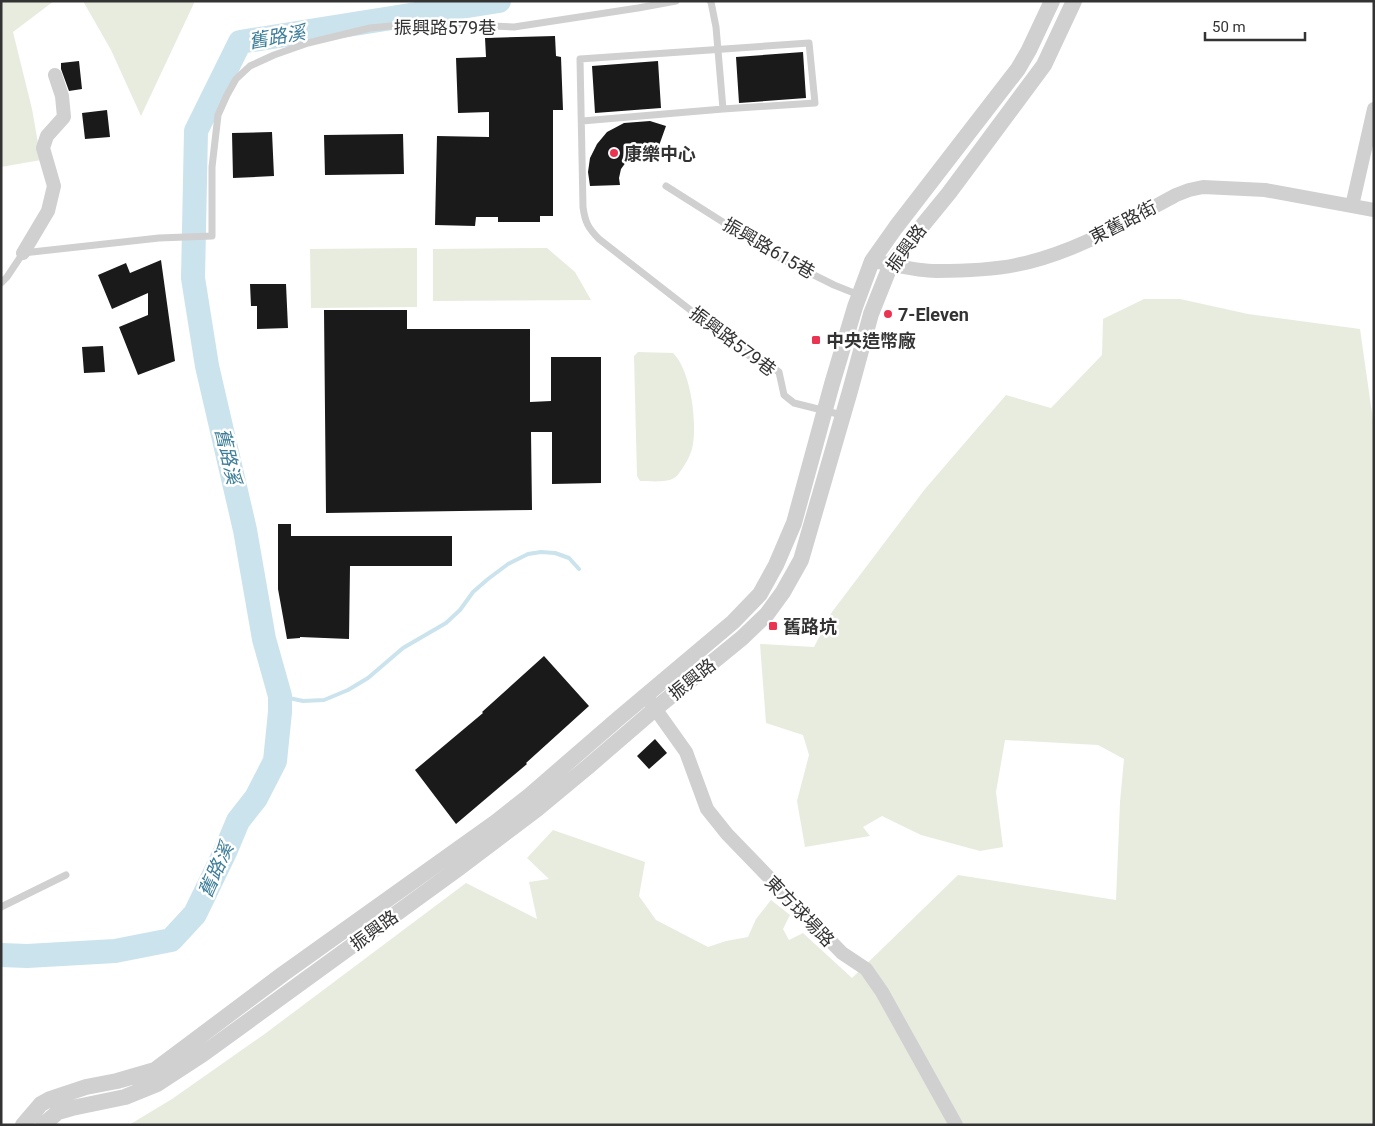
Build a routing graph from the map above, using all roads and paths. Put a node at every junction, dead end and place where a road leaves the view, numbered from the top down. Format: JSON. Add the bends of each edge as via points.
{"nodes":[{"id":1,"x":676,"y":1,"type":"edge"},
{"id":2,"x":710,"y":1,"type":"edge"},
{"id":3,"x":1052,"y":1,"type":"edge"},
{"id":4,"x":1074,"y":1,"type":"edge"},
{"id":5,"x":718,"y":49,"type":"junction"},
{"id":6,"x":55,"y":75,"type":"dead end"},
{"id":7,"x":723,"y":109,"type":"junction"},
{"id":8,"x":1374,"y":110,"type":"edge"},
{"id":9,"x":582,"y":121,"type":"junction"},
{"id":10,"x":666,"y":186,"type":"dead end"},
{"id":11,"x":1352,"y":206,"type":"junction"},
{"id":12,"x":1374,"y":210,"type":"edge"},
{"id":13,"x":23,"y":253,"type":"junction"},
{"id":14,"x":872,"y":261,"type":"junction"},
{"id":15,"x":891,"y":264,"type":"junction"},
{"id":16,"x":1,"y":283,"type":"edge"},
{"id":17,"x":859,"y":295,"type":"junction"},
{"id":18,"x":876,"y":300,"type":"junction"},
{"id":19,"x":824,"y":410,"type":"junction"},
{"id":20,"x":842,"y":416,"type":"junction"},
{"id":21,"x":650,"y":702,"type":"junction"},
{"id":22,"x":66,"y":876,"type":"dead end"},
{"id":23,"x":1,"y":907,"type":"edge"},
{"id":24,"x":23,"y":1125,"type":"edge"},
{"id":25,"x":43,"y":1125,"type":"edge"},
{"id":26,"x":956,"y":1125,"type":"edge"}],
"edges":[{"from":1,"to":13,"type":"lane","name":"振興路579巷","via":[[514,28],[422,23],[370,28],[274,55],[250,66],[236,79],[218,115],[212,167],[212,236],[159,238]]},
{"from":2,"to":5,"type":"lane"},
{"from":3,"to":14,"type":"street","name":"振興路","via":[[1018,69]]},
{"from":4,"to":15,"type":"street","name":"振興路","via":[[1044,65],[949,193]]},
{"from":5,"to":7,"type":"lane"},
{"from":5,"to":7,"type":"lane","name":"振興路579巷","via":[[810,43],[815,104]]},
{"from":5,"to":9,"type":"lane","name":"振興路579巷","via":[[580,59]]},
{"from":6,"to":13,"type":"street","via":[[64,117],[47,136],[43,148],[54,186],[48,211]]},
{"from":7,"to":9,"type":"lane","name":"振興路579巷"},
{"from":8,"to":11,"type":"street"},
{"from":9,"to":19,"type":"lane","name":"振興路579巷","via":[[583,207],[591,231],[752,358],[779,372],[784,395],[794,403]]},
{"from":10,"to":17,"type":"lane","name":"振興路615巷","via":[[778,257]]},
{"from":11,"to":12,"type":"street","name":"東舊路街"},
{"from":11,"to":15,"type":"street","name":"東舊路街","via":[[1265,190],[1203,187],[1176,195],[1077,245],[1016,265],[936,271]]},
{"from":13,"to":16,"type":"lane"},
{"from":14,"to":15,"type":"street","name":"東舊路街"},
{"from":14,"to":17,"type":"street","name":"振興路"},
{"from":15,"to":18,"type":"street","name":"振興路"},
{"from":17,"to":18,"type":"lane","name":"振興路615巷"},
{"from":17,"to":19,"type":"street","name":"振興路"},
{"from":18,"to":20,"type":"street","name":"振興路"},
{"from":19,"to":20,"type":"lane","name":"振興路579巷"},
{"from":19,"to":21,"type":"street","name":"振興路","via":[[794,523],[760,594]]},
{"from":20,"to":21,"type":"street","name":"振興路","via":[[801,560],[783,592],[767,614],[742,638]]},
{"from":21,"to":24,"type":"street","name":"振興路","via":[[619,718],[496,822],[155,1070],[50,1099],[41,1104]]},
{"from":21,"to":25,"type":"street","name":"振興路","via":[[590,765],[536,810],[203,1054],[157,1084],[125,1097],[58,1112]]},
{"from":21,"to":26,"type":"street","name":"東方球場路","via":[[686,752],[707,809],[727,834],[842,953],[866,969]]},
{"from":22,"to":23,"type":"lane"}]}
